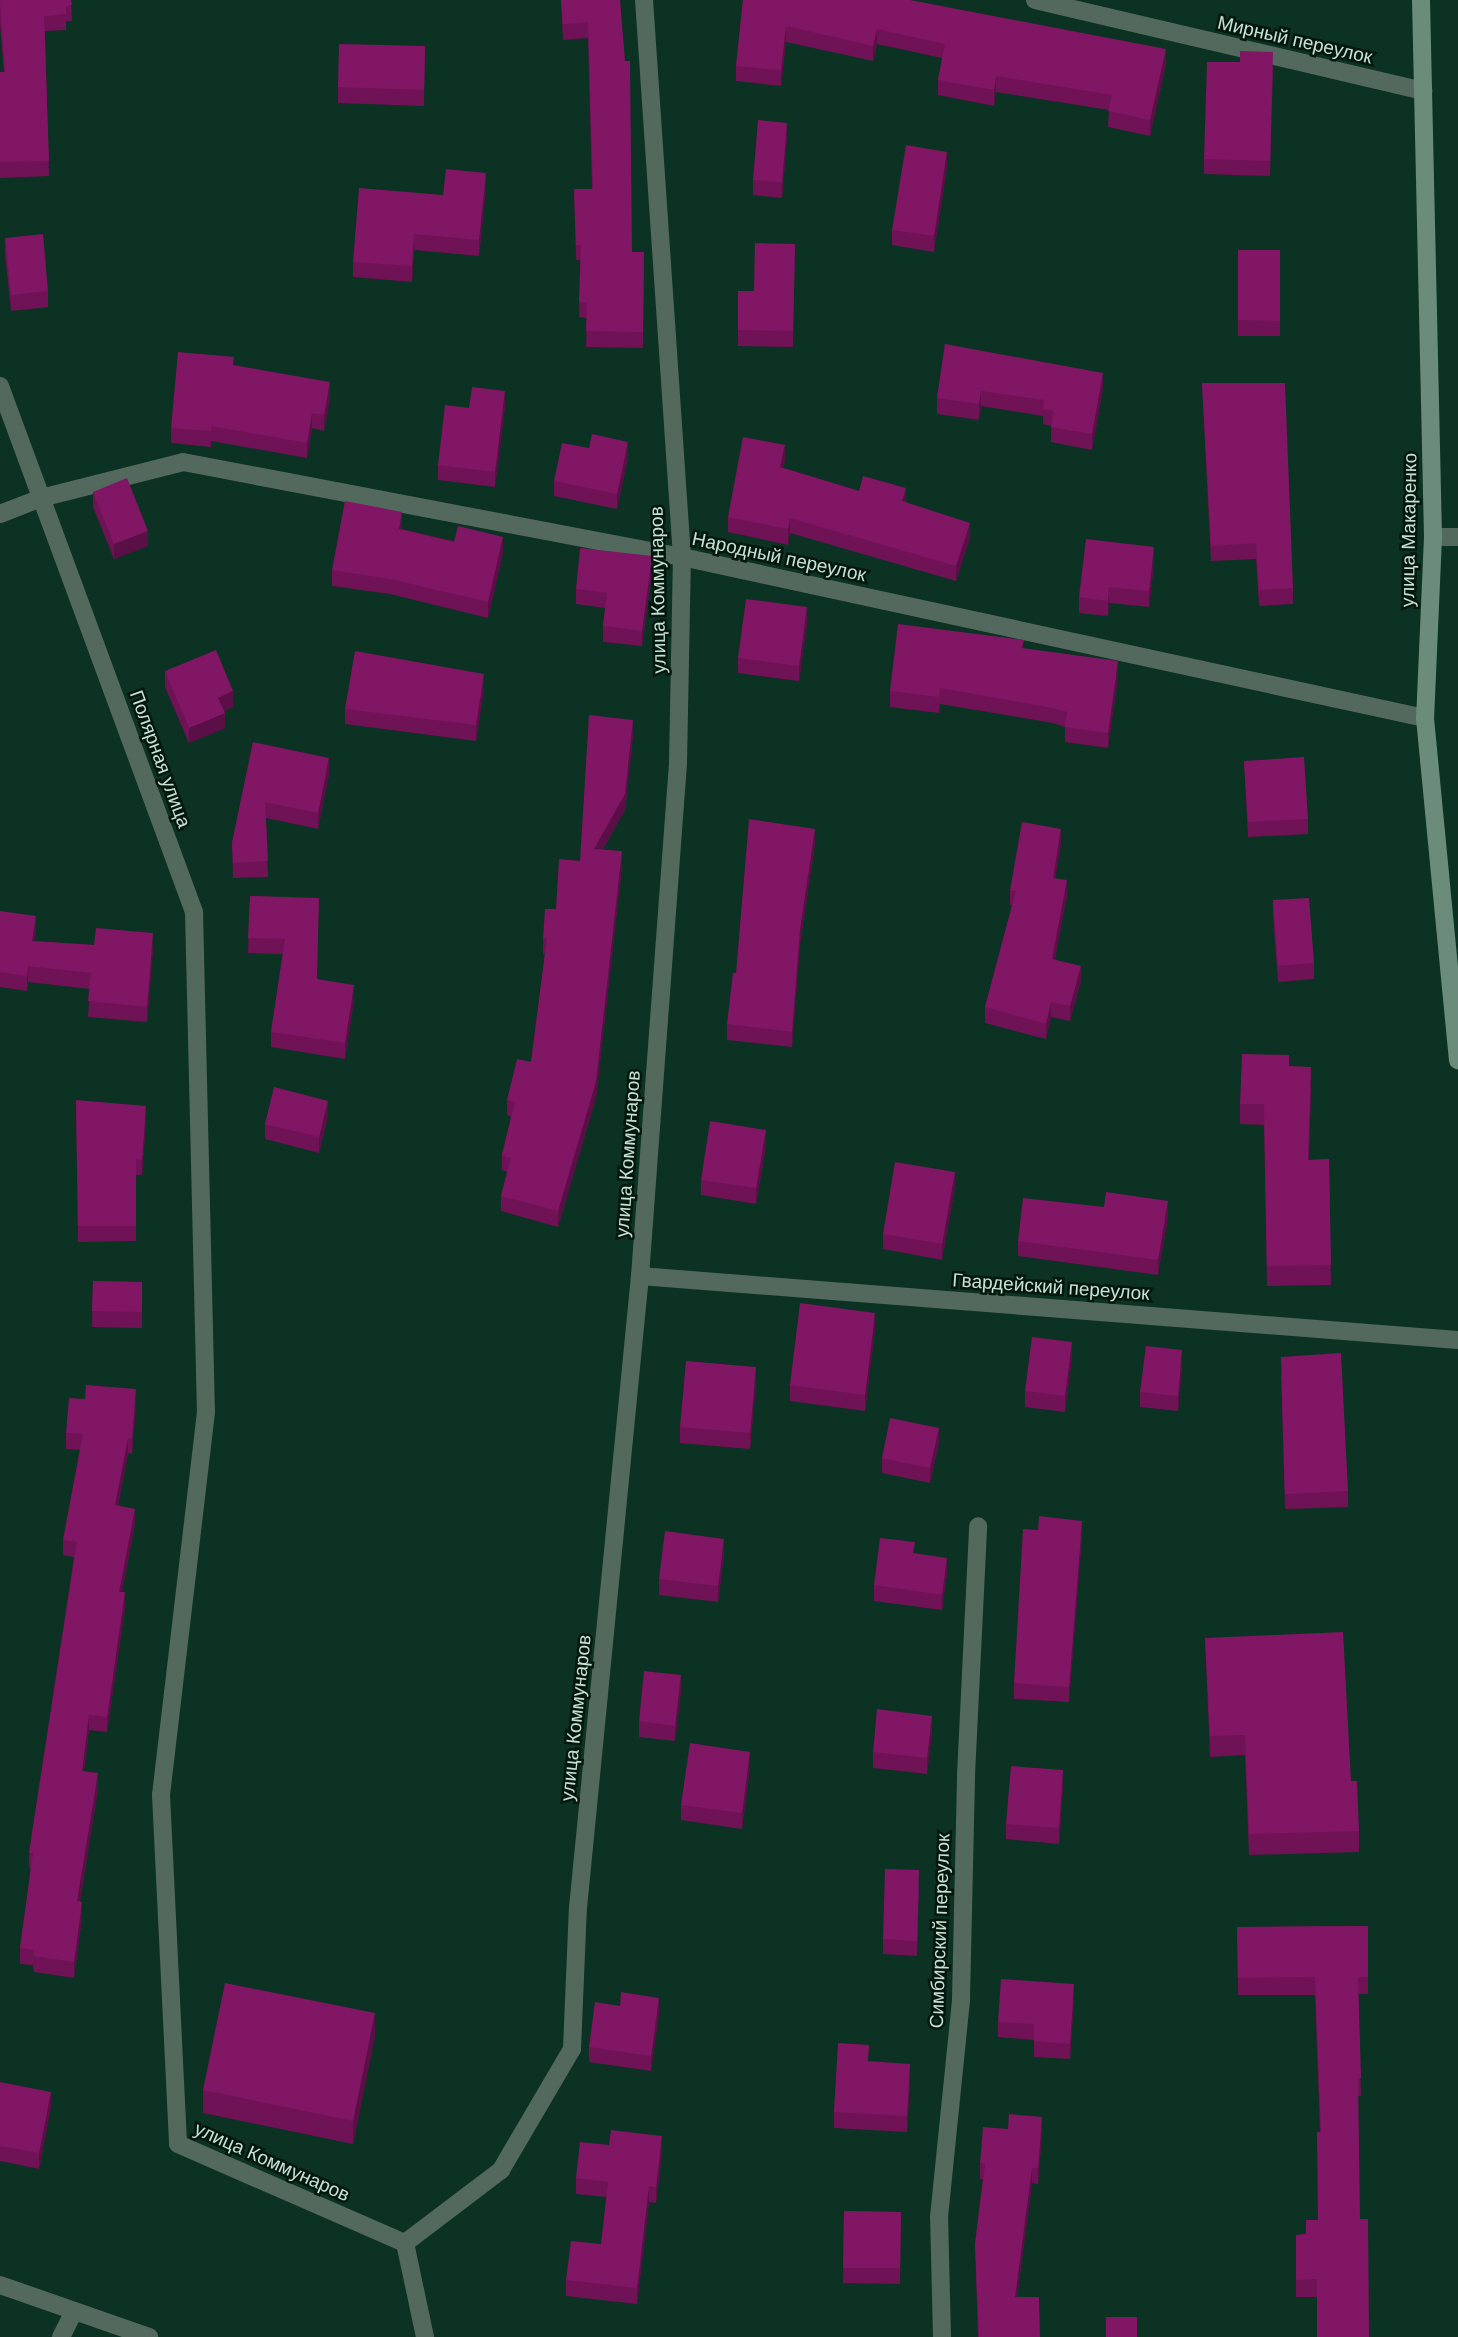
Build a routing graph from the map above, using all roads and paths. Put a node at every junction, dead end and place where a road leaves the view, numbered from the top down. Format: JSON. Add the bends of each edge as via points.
{"nodes":[{"id":1,"x":644,"y":0,"type":"edge"},
{"id":2,"x":1035,"y":0,"type":"edge"},
{"id":3,"x":1421,"y":0,"type":"edge"},
{"id":4,"x":1423,"y":91,"type":"junction"},
{"id":5,"x":0,"y":386,"type":"edge"},
{"id":6,"x":41,"y":498,"type":"junction"},
{"id":7,"x":0,"y":514,"type":"edge"},
{"id":8,"x":1433,"y":537,"type":"junction"},
{"id":9,"x":1458,"y":537,"type":"edge"},
{"id":10,"x":682,"y":557,"type":"junction"},
{"id":11,"x":1425,"y":718,"type":"junction"},
{"id":12,"x":1458,"y":1060,"type":"edge"},
{"id":13,"x":200,"y":1162,"type":"joint"},
{"id":14,"x":640,"y":1276,"type":"junction"},
{"id":15,"x":1458,"y":1340,"type":"edge"},
{"id":16,"x":978,"y":1526,"type":"dead end"},
{"id":17,"x":405,"y":2243,"type":"junction"},
{"id":18,"x":0,"y":2285,"type":"edge"},
{"id":19,"x":74,"y":2311,"type":"junction"},
{"id":20,"x":61,"y":2337,"type":"edge"},
{"id":21,"x":149,"y":2337,"type":"edge"},
{"id":22,"x":425,"y":2337,"type":"edge"},
{"id":23,"x":942,"y":2337,"type":"edge"}],
"edges":[{"from":1,"to":10,"type":"street","name":"улица Коммунаров"},
{"from":2,"to":4,"type":"street","name":"Мирный переулок"},
{"from":3,"to":4,"type":"main road","name":"улица Макаренко"},
{"from":4,"to":8,"type":"main road","name":"улица Макаренко"},
{"from":5,"to":6,"type":"street","name":"Полярная улица"},
{"from":6,"to":7,"type":"street","name":"Народный переулок"},
{"from":6,"to":10,"type":"street","name":"Народный переулок","via":[[183,462]]},
{"from":6,"to":13,"type":"street","name":"Полярная улица","via":[[194,912]]},
{"from":8,"to":9,"type":"street"},
{"from":8,"to":11,"type":"main road","name":"улица Макаренко"},
{"from":10,"to":11,"type":"street","name":"Народный переулок"},
{"from":10,"to":14,"type":"street","name":"улица Коммунаров","via":[[678,763]]},
{"from":11,"to":12,"type":"main road","name":"улица Макаренко"},
{"from":13,"to":17,"type":"street","name":"улица Коммунаров","via":[[206,1412],[161,1795],[178,2144]]},
{"from":14,"to":15,"type":"street","name":"Гвардейский переулок"},
{"from":14,"to":17,"type":"street","name":"улица Коммунаров","via":[[578,1908],[572,2049],[501,2170]]},
{"from":16,"to":23,"type":"street","name":"Симбирский переулок","via":[[961,1999],[939,2217]]},
{"from":17,"to":22,"type":"street"},
{"from":18,"to":19,"type":"street"},
{"from":19,"to":20,"type":"street"},
{"from":19,"to":21,"type":"street"}]}
